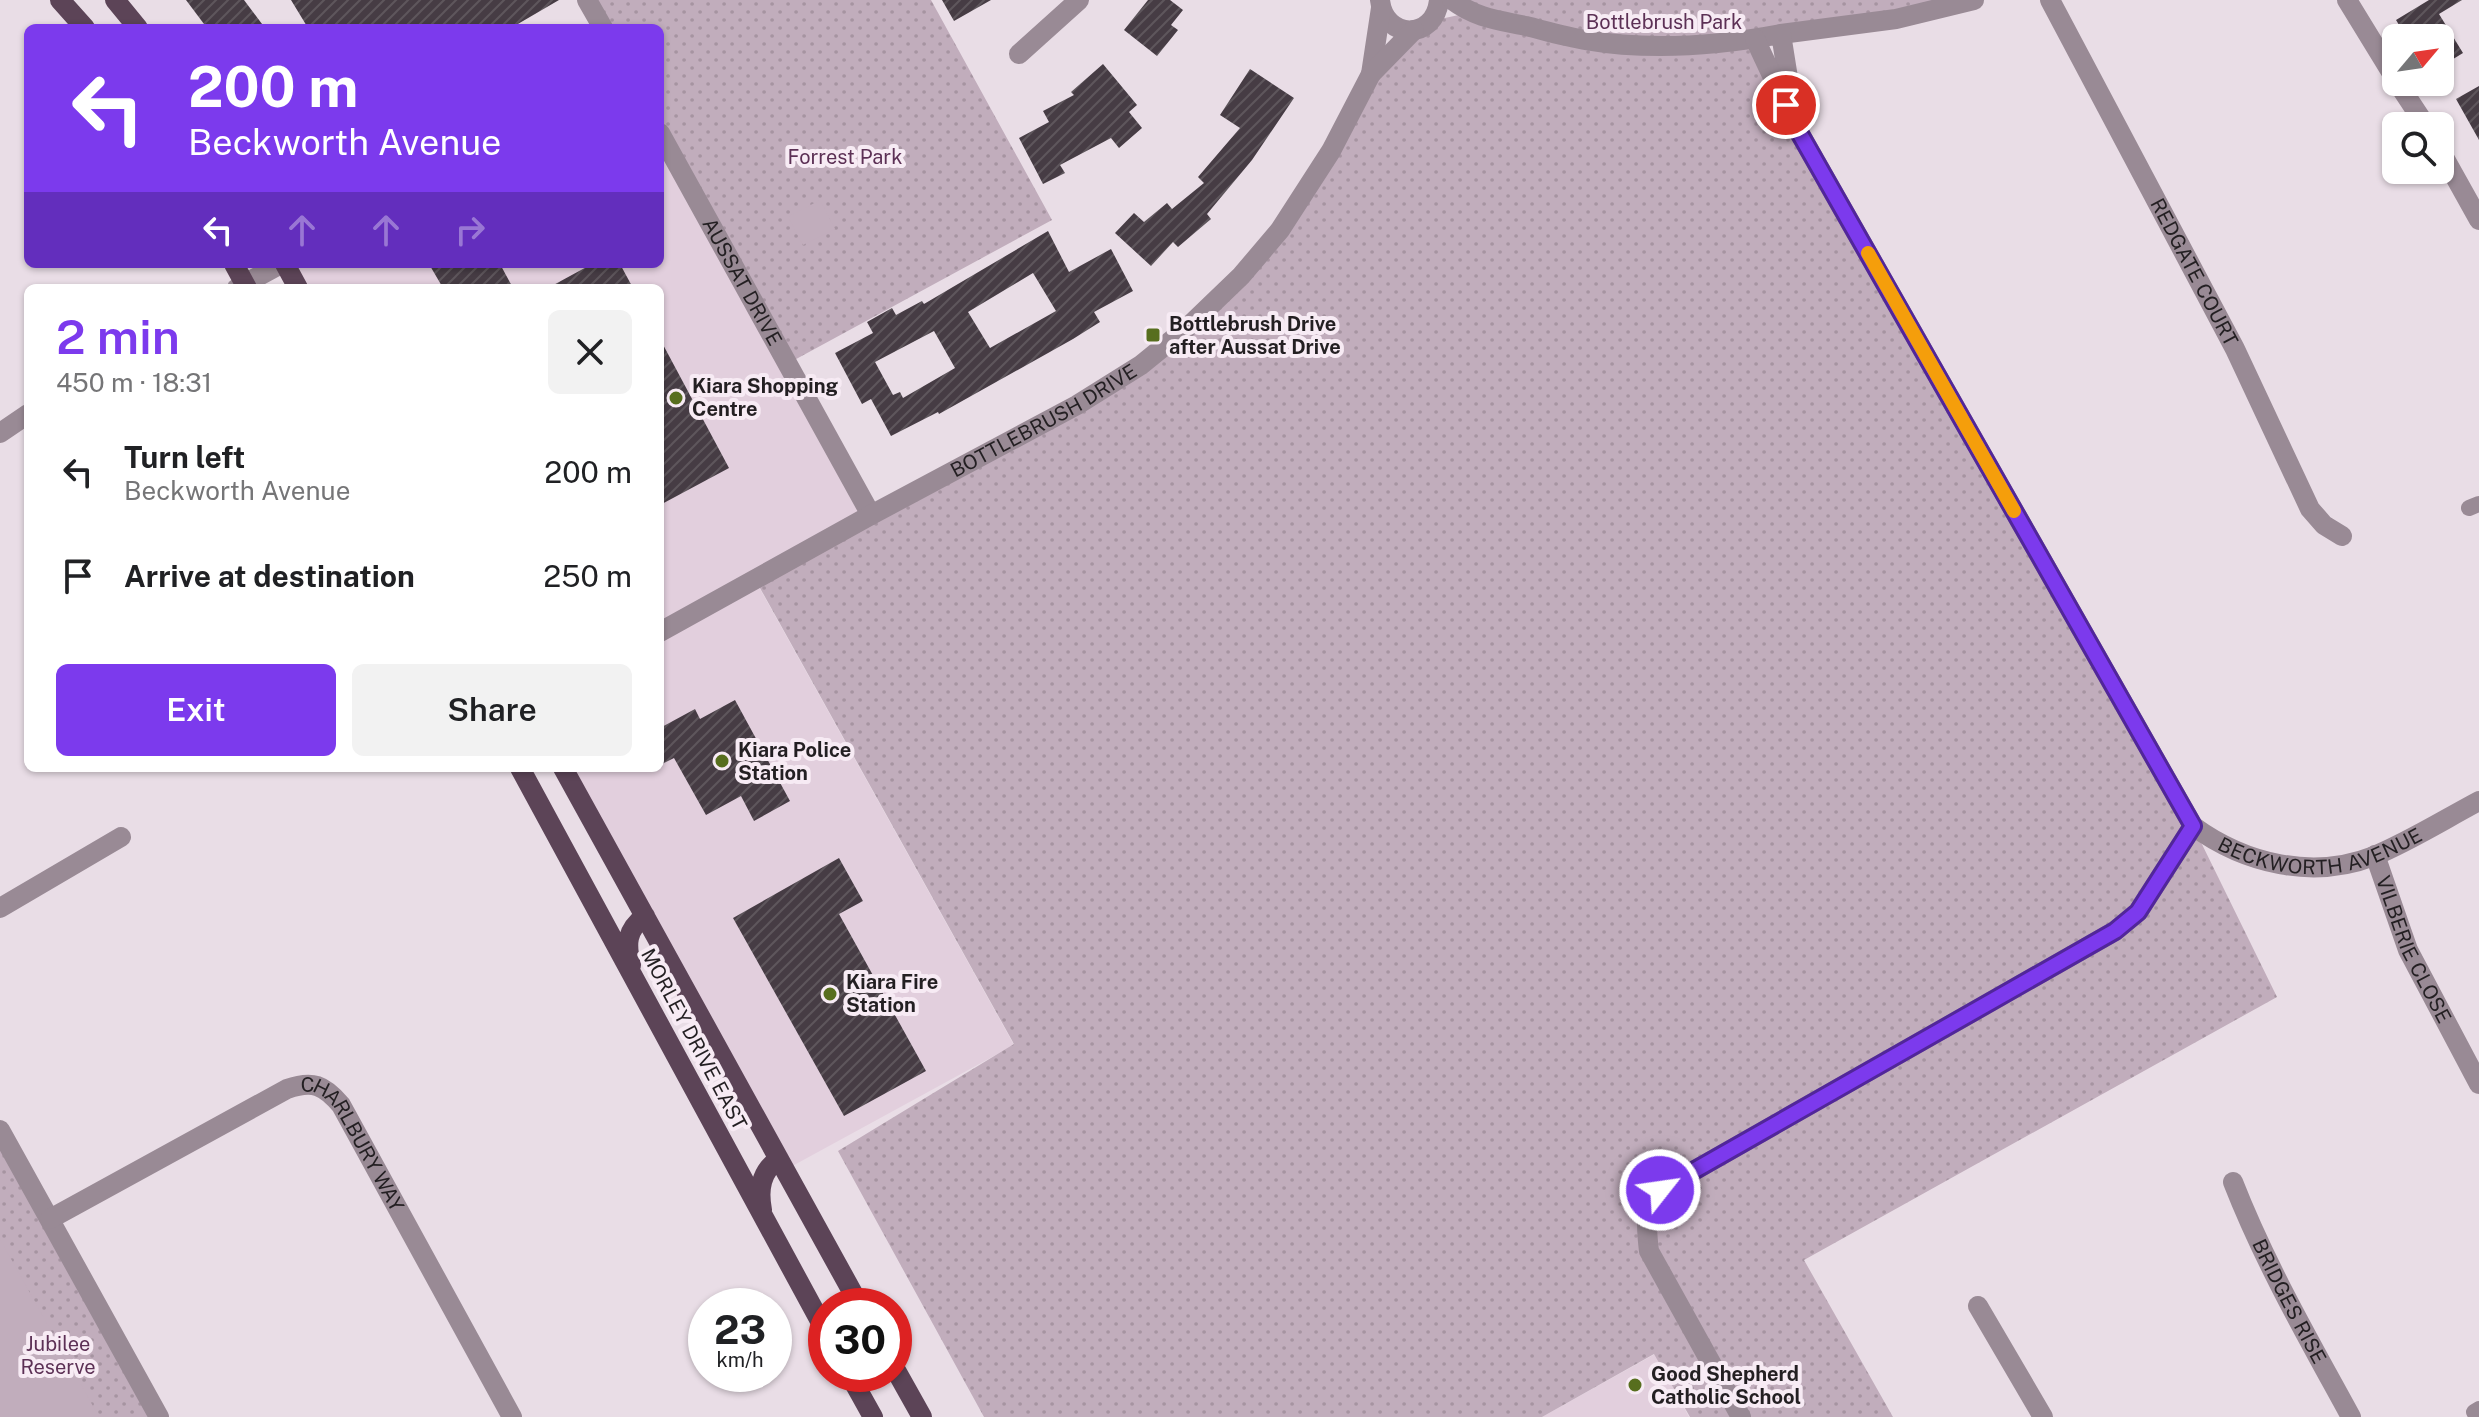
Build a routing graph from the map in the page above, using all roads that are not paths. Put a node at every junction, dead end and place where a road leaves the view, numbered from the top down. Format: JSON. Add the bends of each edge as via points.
{"nodes":[{"id":1,"x":60,"y":0,"type":"edge"},
{"id":2,"x":115,"y":0,"type":"edge"},
{"id":3,"x":587,"y":0,"type":"edge"},
{"id":4,"x":1079,"y":0,"type":"edge"},
{"id":5,"x":1439,"y":0,"type":"edge"},
{"id":6,"x":1452,"y":0,"type":"edge"},
{"id":7,"x":1974,"y":0,"type":"edge"},
{"id":8,"x":2050,"y":0,"type":"edge"},
{"id":9,"x":2347,"y":0,"type":"edge"},
{"id":10,"x":1380,"y":4,"type":"edge"},
{"id":11,"x":1469,"y":13,"type":"junction"},
{"id":12,"x":81,"y":24,"type":"edge"},
{"id":13,"x":135,"y":24,"type":"edge"},
{"id":14,"x":601,"y":24,"type":"edge"},
{"id":15,"x":1423,"y":26,"type":"junction"},
{"id":16,"x":1781,"y":34,"type":"junction"},
{"id":17,"x":1755,"y":39,"type":"junction"},
{"id":18,"x":1019,"y":54,"type":"dead end"},
{"id":19,"x":2382,"y":58,"type":"edge"},
{"id":20,"x":1371,"y":74,"type":"junction"},
{"id":21,"x":1796,"y":127,"type":"junction"},
{"id":22,"x":664,"y":140,"type":"edge"},
{"id":23,"x":2454,"y":174,"type":"edge"},
{"id":24,"x":2478,"y":215,"type":"edge"},
{"id":25,"x":276,"y":268,"type":"edge"},
{"id":26,"x":247,"y":284,"type":"edge"},
{"id":27,"x":24,"y":417,"type":"edge"},
{"id":28,"x":0,"y":433,"type":"edge"},
{"id":29,"x":871,"y":515,"type":"junction"},
{"id":30,"x":2342,"y":536,"type":"dead end"},
{"id":31,"x":664,"y":630,"type":"edge"},
{"id":32,"x":522,"y":772,"type":"edge"},
{"id":33,"x":530,"y":772,"type":"edge"},
{"id":34,"x":565,"y":772,"type":"edge"},
{"id":35,"x":2479,"y":801,"type":"edge"},
{"id":36,"x":548,"y":818,"type":"junction"},
{"id":37,"x":2193,"y":826,"type":"junction"},
{"id":38,"x":121,"y":837,"type":"dead end"},
{"id":39,"x":2375,"y":855,"type":"junction"},
{"id":40,"x":0,"y":908,"type":"edge"},
{"id":41,"x":645,"y":916,"type":"junction"},
{"id":42,"x":637,"y":984,"type":"junction"},
{"id":43,"x":2479,"y":1084,"type":"edge"},
{"id":44,"x":0,"y":1130,"type":"edge"},
{"id":45,"x":779,"y":1159,"type":"junction"},
{"id":46,"x":2233,"y":1182,"type":"dead end"},
{"id":47,"x":764,"y":1217,"type":"junction"},
{"id":48,"x":50,"y":1219,"type":"junction"},
{"id":49,"x":850,"y":1288,"type":"edge"},
{"id":50,"x":808,"y":1299,"type":"edge"},
{"id":51,"x":1978,"y":1306,"type":"dead end"},
{"id":52,"x":859,"y":1392,"type":"edge"},
{"id":53,"x":908,"y":1392,"type":"edge"},
{"id":54,"x":159,"y":1417,"type":"edge"},
{"id":55,"x":512,"y":1417,"type":"edge"},
{"id":56,"x":873,"y":1417,"type":"edge"},
{"id":57,"x":922,"y":1417,"type":"edge"},
{"id":58,"x":1741,"y":1417,"type":"edge"},
{"id":59,"x":2043,"y":1417,"type":"edge"},
{"id":60,"x":2351,"y":1417,"type":"edge"}],
"edges":[{"from":1,"to":12,"type":"main road"},
{"from":2,"to":13,"type":"main road"},
{"from":3,"to":14,"type":"street"},
{"from":4,"to":18,"type":"street"},
{"from":5,"to":15,"type":"street"},
{"from":6,"to":11,"type":"street"},
{"from":7,"to":16,"type":"street","via":[[1896,19]]},
{"from":8,"to":30,"type":"street","name":"REDGATE COURT","via":[[2235,349],[2310,509]]},
{"from":9,"to":19,"type":"street"},
{"from":10,"to":15,"type":"street","via":[[1393,26]]},
{"from":10,"to":20,"type":"street","name":"BOTTLEBRUSH DRIVE"},
{"from":11,"to":15,"type":"street"},
{"from":11,"to":17,"type":"street","via":[[1585,40],[1645,47]]},
{"from":15,"to":20,"type":"street","name":"BOTTLEBRUSH DRIVE"},
{"from":16,"to":17,"type":"street"},
{"from":16,"to":21,"type":"street","name":"BECKWORTH AVENUE"},
{"from":17,"to":21,"type":"street","name":"BECKWORTH AVENUE"},
{"from":20,"to":29,"type":"street","name":"BOTTLEBRUSH DRIVE","via":[[1331,151],[1280,230],[1189,326],[1141,365],[1077,405]]},
{"from":21,"to":37,"type":"street","name":"BECKWORTH AVENUE"},
{"from":22,"to":29,"type":"street","name":"AUSSAT DRIVE"},
{"from":23,"to":24,"type":"street"},
{"from":25,"to":26,"type":"street"},
{"from":27,"to":28,"type":"street"},
{"from":29,"to":31,"type":"street","name":"BOTTLEBRUSH DRIVE"},
{"from":32,"to":36,"type":"main road","name":"MORLEY DRIVE EAST"},
{"from":33,"to":36,"type":"street"},
{"from":34,"to":41,"type":"main road","name":"MORLEY DRIVE EAST"},
{"from":35,"to":39,"type":"street","name":"BECKWORTH AVENUE"},
{"from":36,"to":42,"type":"main road","name":"MORLEY DRIVE EAST"},
{"from":37,"to":39,"type":"street","name":"BECKWORTH AVENUE","via":[[2252,857],[2294,867],[2336,867]]},
{"from":37,"to":58,"type":"street","via":[[2138,912],[2115,931],[1660,1190],[1649,1206],[1649,1251]]},
{"from":38,"to":40,"type":"street"},
{"from":39,"to":43,"type":"street","name":"VILBERIE CLOSE","via":[[2408,950]]},
{"from":41,"to":42,"type":"main road","via":[[628,935]]},
{"from":41,"to":45,"type":"main road","name":"MORLEY DRIVE EAST"},
{"from":42,"to":47,"type":"main road","name":"MORLEY DRIVE EAST"},
{"from":44,"to":48,"type":"street"},
{"from":45,"to":47,"type":"main road","via":[[760,1187]]},
{"from":45,"to":49,"type":"main road","name":"MORLEY DRIVE EAST"},
{"from":46,"to":60,"type":"street","name":"BRIDGES RISE","via":[[2276,1279]]},
{"from":47,"to":50,"type":"main road","name":"MORLEY DRIVE EAST"},
{"from":48,"to":54,"type":"street"},
{"from":48,"to":55,"type":"street","name":"CHARLBURY WAY","via":[[287,1089],[305,1083],[319,1086],[341,1105]]},
{"from":51,"to":59,"type":"street"},
{"from":52,"to":56,"type":"main road"},
{"from":53,"to":57,"type":"main road"}]}
